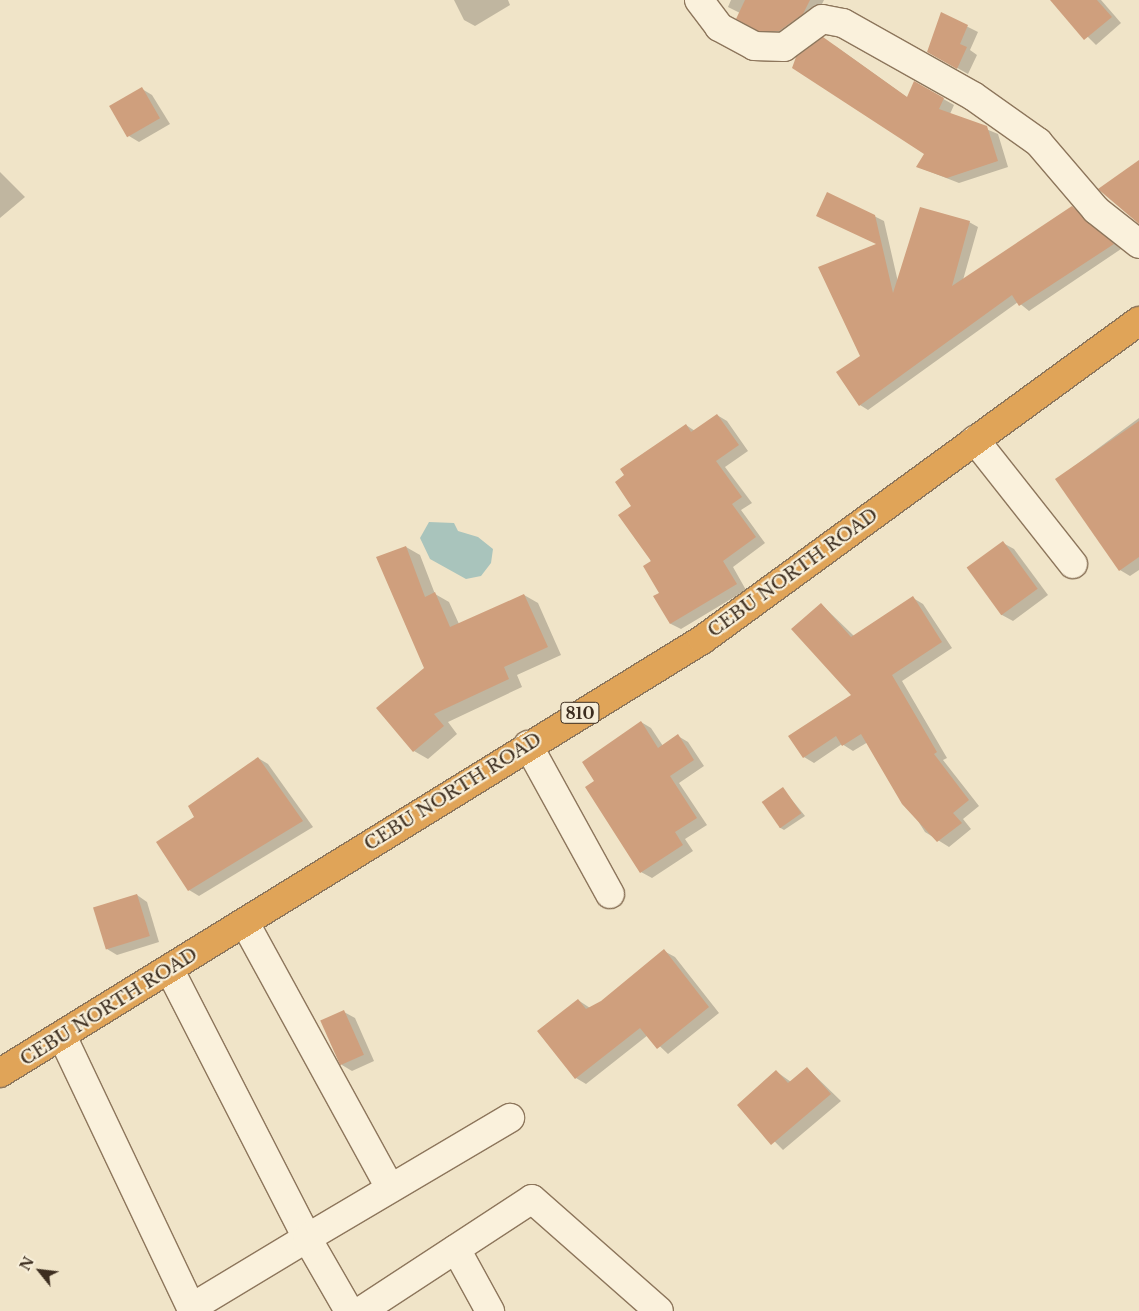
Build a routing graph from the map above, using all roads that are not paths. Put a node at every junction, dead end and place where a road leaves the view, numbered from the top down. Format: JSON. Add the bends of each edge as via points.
{"nodes":[{"id":1,"x":699,"y":0,"type":"edge"},
{"id":2,"x":1139,"y":244,"type":"edge"},
{"id":3,"x":1139,"y":321,"type":"edge"},
{"id":4,"x":976,"y":440,"type":"junction"},
{"id":5,"x":1073,"y":564,"type":"dead end"},
{"id":6,"x":528,"y":745,"type":"junction"},
{"id":7,"x":610,"y":894,"type":"dead end"},
{"id":8,"x":245,"y":923,"type":"junction"},
{"id":9,"x":170,"y":970,"type":"junction"},
{"id":10,"x":63,"y":1038,"type":"junction"},
{"id":11,"x":0,"y":1073,"type":"edge"},
{"id":12,"x":510,"y":1118,"type":"dead end"},
{"id":13,"x":390,"y":1188,"type":"junction"},
{"id":14,"x":307,"y":1238,"type":"junction"},
{"id":15,"x":456,"y":1249,"type":"junction"},
{"id":16,"x":349,"y":1311,"type":"edge"},
{"id":17,"x":361,"y":1311,"type":"edge"},
{"id":18,"x":490,"y":1311,"type":"edge"},
{"id":19,"x":659,"y":1311,"type":"edge"}],
"edges":[{"from":1,"to":2,"type":"street","via":[[719,27],[754,46],[784,47],[822,20],[852,28],[973,96],[1038,142],[1096,210]]},
{"from":3,"to":4,"type":"highway","name":"CEBU NORTH ROAD","number":"810"},
{"from":4,"to":5,"type":"street"},
{"from":4,"to":6,"type":"highway","name":"CEBU NORTH ROAD","number":"810","via":[[702,640]]},
{"from":6,"to":7,"type":"street"},
{"from":6,"to":8,"type":"highway","name":"CEBU NORTH ROAD","number":"810"},
{"from":8,"to":9,"type":"highway","name":"CEBU NORTH ROAD","number":"810"},
{"from":8,"to":13,"type":"street"},
{"from":9,"to":10,"type":"highway","name":"CEBU NORTH ROAD","number":"810"},
{"from":9,"to":14,"type":"street"},
{"from":10,"to":11,"type":"highway","name":"CEBU NORTH ROAD","number":"810"},
{"from":10,"to":14,"type":"street","via":[[191,1308]]},
{"from":12,"to":13,"type":"street"},
{"from":13,"to":14,"type":"street"},
{"from":14,"to":16,"type":"street"},
{"from":15,"to":17,"type":"street"},
{"from":15,"to":18,"type":"street"},
{"from":15,"to":19,"type":"street","via":[[532,1199]]}]}
